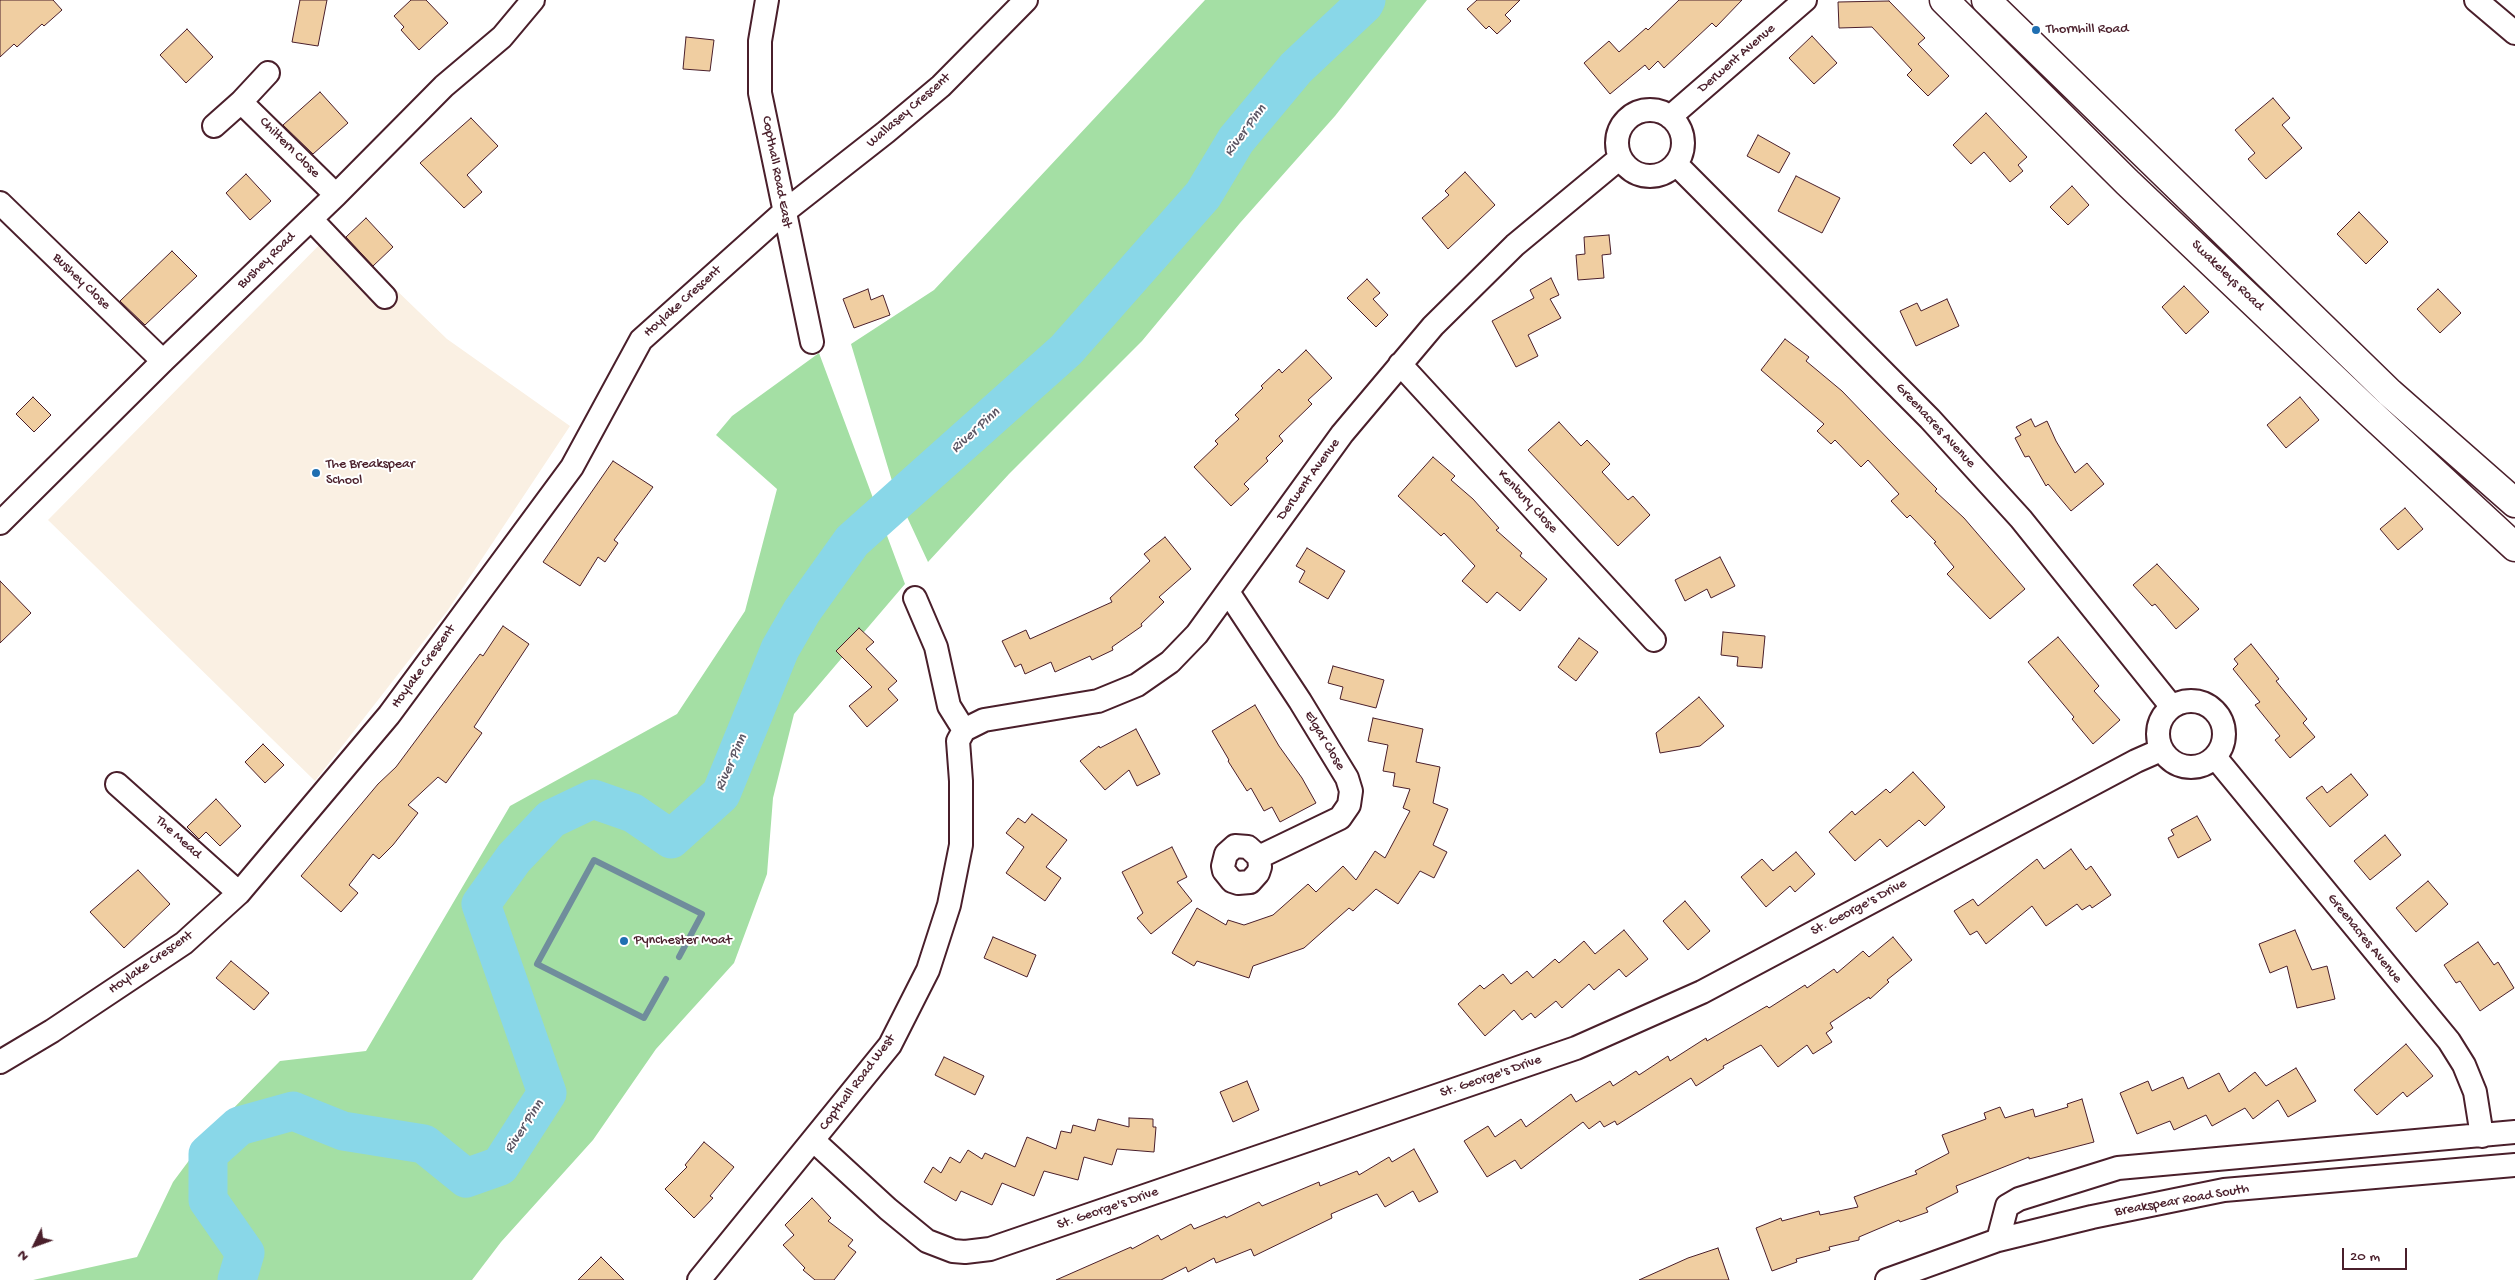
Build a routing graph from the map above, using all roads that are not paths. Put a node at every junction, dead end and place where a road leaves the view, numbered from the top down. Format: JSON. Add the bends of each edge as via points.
{"nodes":[{"id":1,"x":533,"y":0,"type":"edge"},
{"id":2,"x":767,"y":0,"type":"edge"},
{"id":3,"x":1026,"y":0,"type":"edge"},
{"id":4,"x":1804,"y":0,"type":"edge"},
{"id":5,"x":1944,"y":0,"type":"edge"},
{"id":6,"x":1986,"y":0,"type":"edge"},
{"id":7,"x":2476,"y":0,"type":"edge"},
{"id":8,"x":2515,"y":33,"type":"edge"},
{"id":9,"x":268,"y":73,"type":"dead end"},
{"id":10,"x":242,"y":102,"type":"junction"},
{"id":11,"x":2096,"y":108,"type":"junction"},
{"id":12,"x":1670,"y":118,"type":"junction"},
{"id":13,"x":214,"y":126,"type":"dead end"},
{"id":14,"x":2073,"y":129,"type":"junction"},
{"id":15,"x":1620,"y":158,"type":"junction"},
{"id":16,"x":1676,"y":164,"type":"junction"},
{"id":17,"x":336,"y":195,"type":"junction"},
{"id":18,"x":0,"y":203,"type":"edge"},
{"id":19,"x":784,"y":212,"type":"junction"},
{"id":20,"x":311,"y":219,"type":"junction"},
{"id":21,"x":385,"y":297,"type":"dead end"},
{"id":22,"x":812,"y":342,"type":"dead end"},
{"id":23,"x":163,"y":361,"type":"junction"},
{"id":24,"x":1400,"y":364,"type":"junction"},
{"id":25,"x":2513,"y":499,"type":"edge"},
{"id":26,"x":0,"y":523,"type":"edge"},
{"id":27,"x":2515,"y":547,"type":"edge"},
{"id":28,"x":1228,"y":592,"type":"junction"},
{"id":29,"x":915,"y":598,"type":"dead end"},
{"id":30,"x":1654,"y":640,"type":"dead end"},
{"id":31,"x":2172,"y":707,"type":"junction"},
{"id":32,"x":964,"y":730,"type":"junction"},
{"id":33,"x":2161,"y":750,"type":"junction"},
{"id":34,"x":2215,"y":757,"type":"junction"},
{"id":35,"x":117,"y":784,"type":"dead end"},
{"id":36,"x":1258,"y":857,"type":"dead end"},
{"id":37,"x":239,"y":893,"type":"junction"},
{"id":38,"x":0,"y":1062,"type":"edge"},
{"id":39,"x":2515,"y":1132,"type":"edge"},
{"id":40,"x":2482,"y":1136,"type":"junction"},
{"id":41,"x":814,"y":1141,"type":"junction"},
{"id":42,"x":2515,"y":1165,"type":"edge"},
{"id":43,"x":1998,"y":1240,"type":"junction"},
{"id":44,"x":699,"y":1280,"type":"edge"},
{"id":45,"x":1888,"y":1280,"type":"edge"}],
"edges":[{"from":1,"to":17,"type":"street","name":"Bushey Road","via":[[502,36],[444,86]]},
{"from":2,"to":19,"type":"street","name":"Copthall Road East","via":[[760,41],[760,93]]},
{"from":3,"to":19,"type":"street","name":"Wallasey Crescent","via":[[940,86]]},
{"from":4,"to":12,"type":"street","name":"Derwent Avenue"},
{"from":5,"to":14,"type":"main road","name":"Swakeleys Road"},
{"from":6,"to":11,"type":"main road"},
{"from":7,"to":8,"type":"street"},
{"from":9,"to":10,"type":"street"},
{"from":10,"to":13,"type":"street"},
{"from":10,"to":17,"type":"street","name":"Chiltern Close"},
{"from":11,"to":14,"type":"main road"},
{"from":11,"to":25,"type":"main road","via":[[2390,393]]},
{"from":12,"to":15,"type":"street","via":[[1652,110],[1630,116],[1618,135]]},
{"from":12,"to":16,"type":"street","via":[[1682,137],[1682,149]]},
{"from":14,"to":27,"type":"main road","name":"Swakeleys Road"},
{"from":15,"to":16,"type":"street","via":[[1626,167],[1647,176],[1664,173]]},
{"from":15,"to":24,"type":"street","name":"Derwent Avenue","via":[[1515,245],[1433,326]]},
{"from":16,"to":31,"type":"street","name":"Greenacres Avenue","via":[[1917,406],[2002,497]]},
{"from":17,"to":20,"type":"street","name":"Bushey Road"},
{"from":18,"to":23,"type":"street","name":"Bushey Close"},
{"from":19,"to":22,"type":"street","name":"Copthall Road East"},
{"from":19,"to":37,"type":"street","name":"Hoylake Crescent","via":[[641,340],[572,467],[389,715]]},
{"from":20,"to":21,"type":"street"},
{"from":20,"to":23,"type":"street","name":"Bushey Road"},
{"from":23,"to":26,"type":"street","name":"Bushey Road"},
{"from":24,"to":28,"type":"street","name":"Derwent Avenue","via":[[1342,434]]},
{"from":24,"to":30,"type":"street","name":"Kenbury Close"},
{"from":28,"to":32,"type":"street","name":"Derwent Avenue","via":[[1184,649],[1137,685],[1098,701],[984,720]]},
{"from":28,"to":36,"type":"street","name":"Elgar Close","via":[[1309,716],[1347,778],[1351,791],[1349,805],[1340,818]]},
{"from":29,"to":32,"type":"street","via":[[936,647],[949,706]]},
{"from":31,"to":33,"type":"street","via":[[2160,721]]},
{"from":31,"to":34,"type":"street","via":[[2190,701],[2200,702],[2216,712],[2224,730],[2224,740]]},
{"from":32,"to":41,"type":"street","name":"Copthall Road West","via":[[958,741],[961,845],[949,905],[928,970],[890,1045]]},
{"from":33,"to":34,"type":"street","via":[[2174,763],[2191,768]]},
{"from":33,"to":41,"type":"street","name":"St. George's Drive","via":[[2136,760],[1702,992],[1576,1048],[990,1248],[972,1252],[952,1251],[927,1241]]},
{"from":34,"to":40,"type":"street","name":"Greenacres Avenue","via":[[2449,1041],[2476,1092]]},
{"from":35,"to":37,"type":"street","name":"The Mead"},
{"from":37,"to":38,"type":"street","name":"Hoylake Crescent","via":[[184,943]]},
{"from":39,"to":40,"type":"street"},
{"from":40,"to":43,"type":"street","via":[[2118,1168],[2019,1199],[2007,1206]]},
{"from":41,"to":44,"type":"street","name":"Copthall Road West"},
{"from":42,"to":43,"type":"street","name":"Breakspear Road South","via":[[2224,1190]]},
{"from":43,"to":45,"type":"street","name":"Breakspear Road South"}]}
